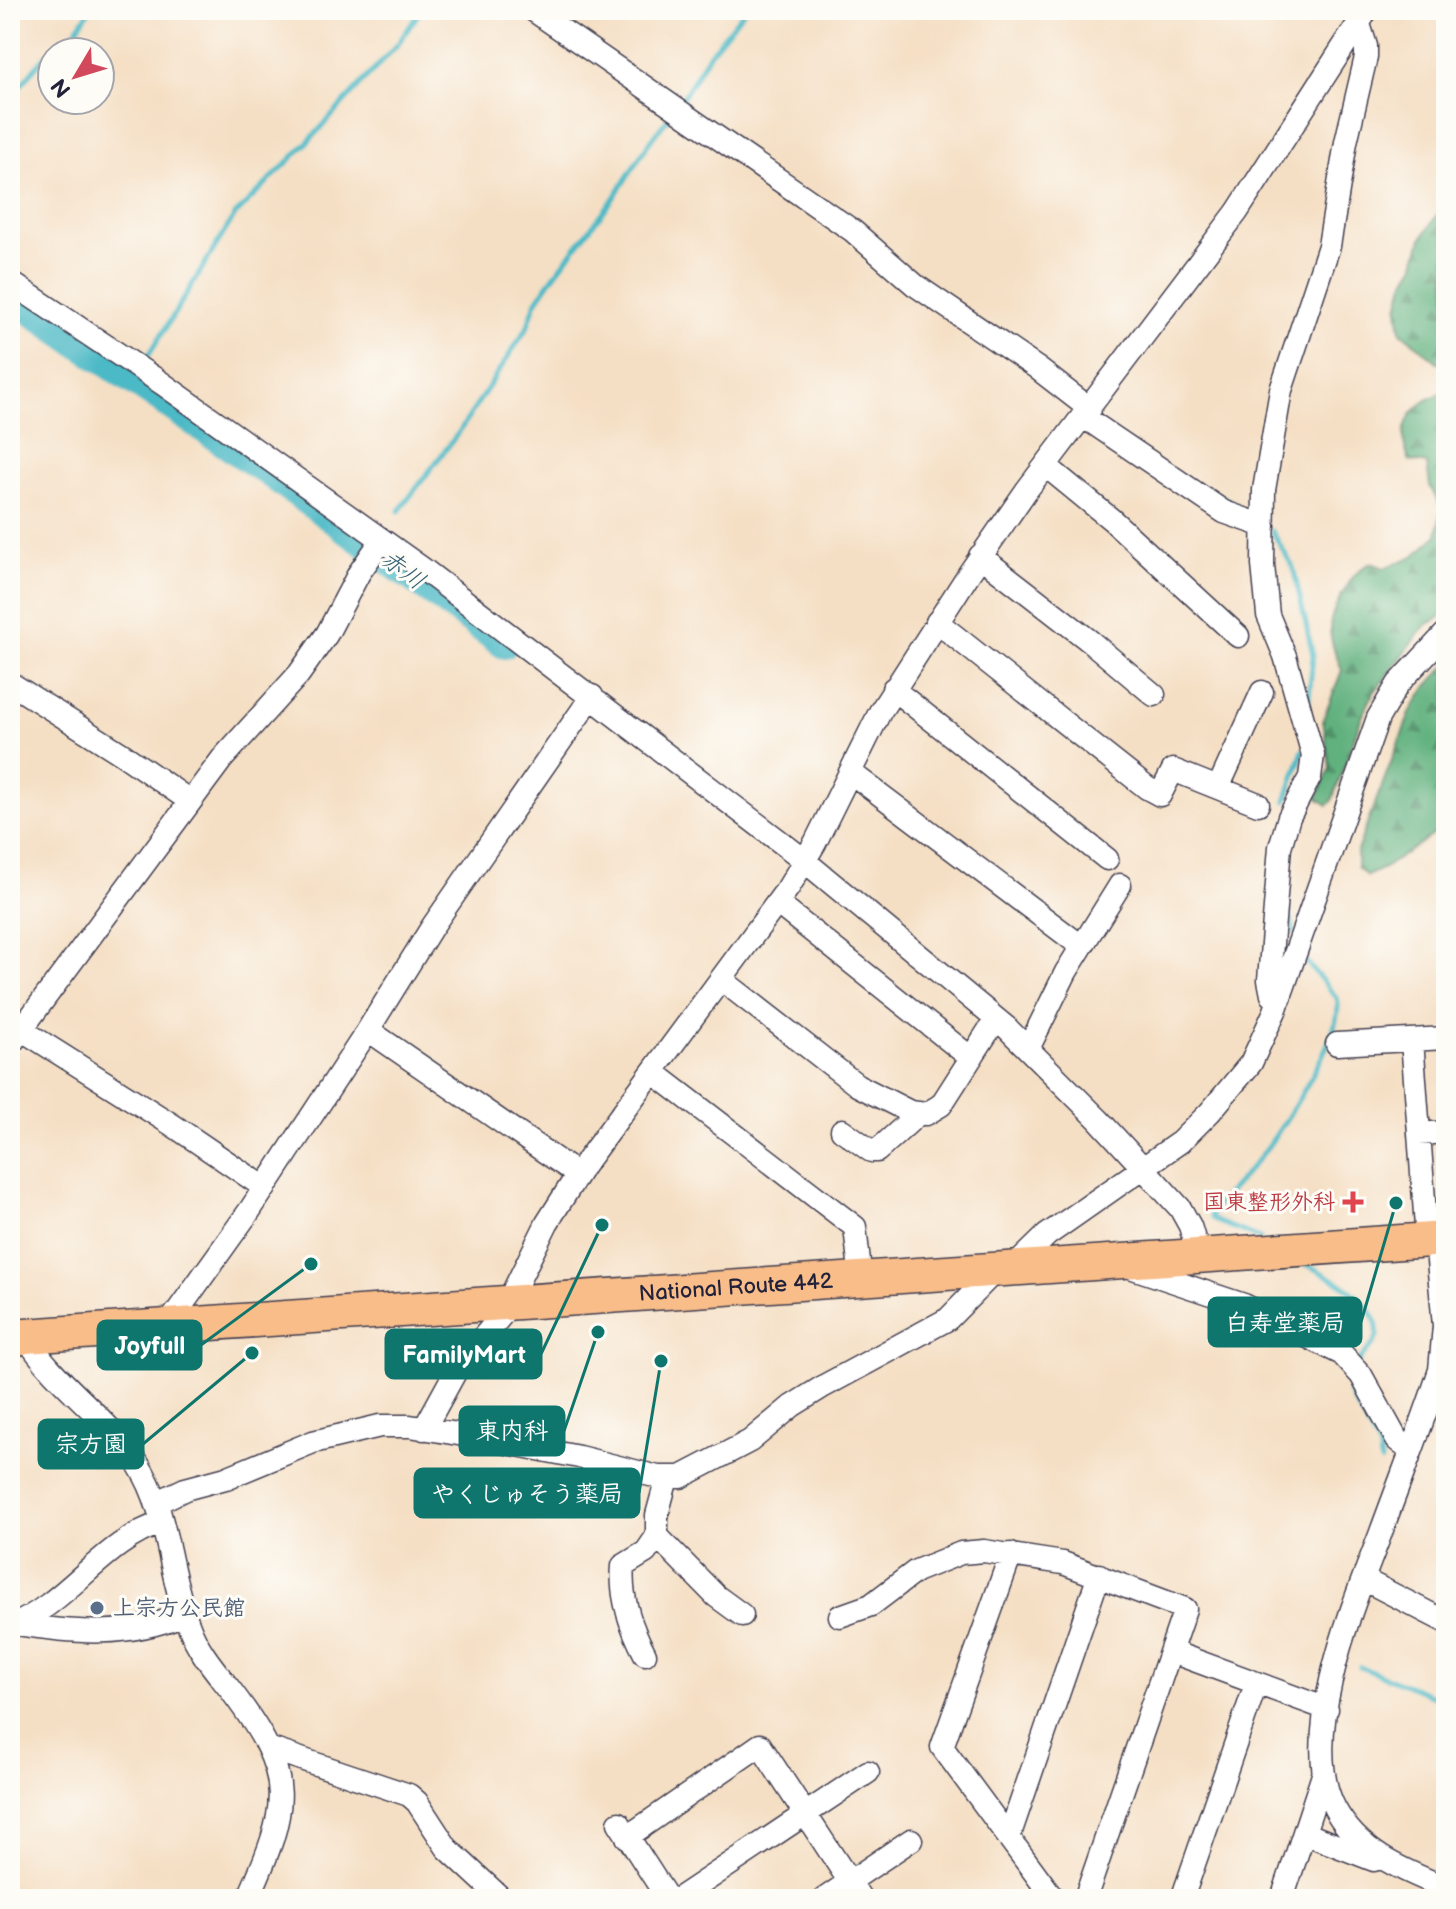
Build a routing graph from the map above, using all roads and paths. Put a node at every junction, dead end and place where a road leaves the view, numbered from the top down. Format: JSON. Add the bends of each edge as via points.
{"nodes":[{"id":1,"x":533,"y":10,"type":"edge"},
{"id":2,"x":1363,"y":17,"type":"edge"},
{"id":3,"x":10,"y":282,"type":"edge"},
{"id":4,"x":1087,"y":413,"type":"junction"},
{"id":5,"x":1046,"y":466,"type":"junction"},
{"id":6,"x":1264,"y":526,"type":"junction"},
{"id":7,"x":382,"y":540,"type":"junction"},
{"id":8,"x":980,"y":556,"type":"junction"},
{"id":9,"x":937,"y":622,"type":"junction"},
{"id":10,"x":1446,"y":633,"type":"edge"},
{"id":11,"x":1238,"y":636,"type":"dead end"},
{"id":12,"x":10,"y":683,"type":"edge"},
{"id":13,"x":893,"y":689,"type":"junction"},
{"id":14,"x":1262,"y":692,"type":"dead end"},
{"id":15,"x":1154,"y":695,"type":"dead end"},
{"id":16,"x":592,"y":696,"type":"junction"},
{"id":17,"x":850,"y":772,"type":"junction"},
{"id":18,"x":1218,"y":788,"type":"junction"},
{"id":19,"x":190,"y":801,"type":"junction"},
{"id":20,"x":1258,"y":804,"type":"dead end"},
{"id":21,"x":1107,"y":859,"type":"dead end"},
{"id":22,"x":805,"y":861,"type":"junction"},
{"id":23,"x":1120,"y":885,"type":"dead end"},
{"id":24,"x":778,"y":904,"type":"junction"},
{"id":25,"x":1081,"y":946,"type":"junction"},
{"id":26,"x":722,"y":980,"type":"junction"},
{"id":27,"x":1280,"y":999,"type":"junction"},
{"id":28,"x":996,"y":1019,"type":"junction"},
{"id":29,"x":368,"y":1030,"type":"junction"},
{"id":30,"x":14,"y":1032,"type":"edge"},
{"id":31,"x":1446,"y":1038,"type":"edge"},
{"id":32,"x":1412,"y":1040,"type":"junction"},
{"id":33,"x":1337,"y":1044,"type":"dead end"},
{"id":34,"x":1028,"y":1049,"type":"junction"},
{"id":35,"x":971,"y":1058,"type":"junction"},
{"id":36,"x":653,"y":1072,"type":"junction"},
{"id":37,"x":918,"y":1114,"type":"junction"},
{"id":38,"x":842,"y":1130,"type":"dead end"},
{"id":39,"x":1446,"y":1132,"type":"edge"},
{"id":40,"x":1419,"y":1134,"type":"junction"},
{"id":41,"x":1143,"y":1169,"type":"junction"},
{"id":42,"x":577,"y":1174,"type":"junction"},
{"id":43,"x":265,"y":1188,"type":"junction"},
{"id":44,"x":1436,"y":1239,"type":"edge"},
{"id":45,"x":1199,"y":1256,"type":"junction"},
{"id":46,"x":1115,"y":1262,"type":"junction"},
{"id":47,"x":1003,"y":1270,"type":"junction"},
{"id":48,"x":861,"y":1280,"type":"junction"},
{"id":49,"x":508,"y":1304,"type":"junction"},
{"id":50,"x":167,"y":1326,"type":"junction"},
{"id":51,"x":15,"y":1337,"type":"edge"},
{"id":52,"x":424,"y":1429,"type":"junction"},
{"id":53,"x":1411,"y":1451,"type":"junction"},
{"id":54,"x":667,"y":1478,"type":"junction"},
{"id":55,"x":159,"y":1513,"type":"junction"},
{"id":56,"x":657,"y":1536,"type":"junction"},
{"id":57,"x":1011,"y":1554,"type":"junction"},
{"id":58,"x":1099,"y":1575,"type":"junction"},
{"id":59,"x":1363,"y":1579,"type":"junction"},
{"id":60,"x":184,"y":1614,"type":"junction"},
{"id":61,"x":742,"y":1615,"type":"dead end"},
{"id":62,"x":840,"y":1616,"type":"dead end"},
{"id":63,"x":1446,"y":1622,"type":"edge"},
{"id":64,"x":13,"y":1625,"type":"edge"},
{"id":65,"x":1172,"y":1652,"type":"junction"},
{"id":66,"x":645,"y":1654,"type":"dead end"},
{"id":67,"x":1256,"y":1684,"type":"junction"},
{"id":68,"x":1327,"y":1709,"type":"junction"},
{"id":69,"x":271,"y":1749,"type":"junction"},
{"id":70,"x":868,"y":1772,"type":"dead end"},
{"id":71,"x":1323,"y":1775,"type":"junction"},
{"id":72,"x":805,"y":1814,"type":"junction"},
{"id":73,"x":1304,"y":1833,"type":"junction"},
{"id":74,"x":1009,"y":1837,"type":"junction"},
{"id":75,"x":911,"y":1840,"type":"dead end"},
{"id":76,"x":1414,"y":1875,"type":"junction"},
{"id":77,"x":1446,"y":1888,"type":"edge"},
{"id":78,"x":855,"y":1890,"type":"edge"},
{"id":79,"x":248,"y":1899,"type":"edge"},
{"id":80,"x":502,"y":1899,"type":"edge"},
{"id":81,"x":668,"y":1899,"type":"edge"},
{"id":82,"x":678,"y":1899,"type":"edge"},
{"id":83,"x":824,"y":1899,"type":"edge"},
{"id":84,"x":1054,"y":1899,"type":"edge"},
{"id":85,"x":1085,"y":1899,"type":"edge"},
{"id":86,"x":1182,"y":1899,"type":"edge"},
{"id":87,"x":1282,"y":1899,"type":"edge"}],
"edges":[{"from":1,"to":4,"type":"street","via":[[853,231],[915,285],[1037,368]]},
{"from":2,"to":4,"type":"street","via":[[1237,212]]},
{"from":2,"to":6,"type":"street","via":[[1366,57],[1329,246],[1281,390],[1266,475]]},
{"from":3,"to":7,"type":"street"},
{"from":4,"to":5,"type":"street"},
{"from":4,"to":6,"type":"street","via":[[1224,512]]},
{"from":5,"to":8,"type":"street"},
{"from":5,"to":11,"type":"street"},
{"from":6,"to":27,"type":"street","via":[[1268,615],[1313,755],[1310,777],[1280,847],[1269,980],[1272,995]]},
{"from":7,"to":16,"type":"street"},
{"from":7,"to":19,"type":"street","via":[[299,674]]},
{"from":8,"to":9,"type":"street"},
{"from":8,"to":15,"type":"street"},
{"from":9,"to":13,"type":"street"},
{"from":9,"to":18,"type":"street","via":[[1147,788],[1160,795],[1173,770]]},
{"from":10,"to":27,"type":"street","via":[[1398,684],[1378,718]]},
{"from":12,"to":19,"type":"street"},
{"from":13,"to":17,"type":"street"},
{"from":13,"to":21,"type":"street"},
{"from":14,"to":18,"type":"street"},
{"from":16,"to":22,"type":"street"},
{"from":16,"to":29,"type":"street","via":[[432,927]]},
{"from":17,"to":22,"type":"street"},
{"from":17,"to":25,"type":"street"},
{"from":18,"to":20,"type":"street"},
{"from":19,"to":30,"type":"street"},
{"from":22,"to":24,"type":"street"},
{"from":22,"to":28,"type":"street"},
{"from":23,"to":25,"type":"street"},
{"from":24,"to":26,"type":"street"},
{"from":24,"to":35,"type":"street"},
{"from":25,"to":34,"type":"street"},
{"from":26,"to":36,"type":"street"},
{"from":26,"to":37,"type":"street","via":[[857,1085]]},
{"from":27,"to":41,"type":"street","via":[[1263,1041],[1241,1075],[1192,1131]]},
{"from":28,"to":34,"type":"street"},
{"from":28,"to":35,"type":"street"},
{"from":29,"to":42,"type":"street"},
{"from":29,"to":43,"type":"street"},
{"from":30,"to":43,"type":"street","via":[[174,1126]]},
{"from":31,"to":32,"type":"street"},
{"from":32,"to":33,"type":"street"},
{"from":32,"to":40,"type":"street"},
{"from":34,"to":41,"type":"street"},
{"from":35,"to":37,"type":"street","via":[[941,1105]]},
{"from":36,"to":42,"type":"street"},
{"from":36,"to":48,"type":"street","via":[[855,1227]]},
{"from":37,"to":38,"type":"street","via":[[877,1151]]},
{"from":39,"to":40,"type":"street"},
{"from":40,"to":44,"type":"street"},
{"from":41,"to":45,"type":"street","via":[[1186,1217]]},
{"from":41,"to":47,"type":"street"},
{"from":42,"to":49,"type":"street"},
{"from":43,"to":50,"type":"street"},
{"from":44,"to":45,"type":"highway","name":"National Route 442"},
{"from":44,"to":53,"type":"street","via":[[1443,1355]]},
{"from":45,"to":46,"type":"highway","name":"National Route 442"},
{"from":46,"to":47,"type":"highway","name":"National Route 442"},
{"from":46,"to":53,"type":"street","via":[[1244,1305],[1342,1354],[1361,1375],[1397,1440]]},
{"from":47,"to":48,"type":"highway","name":"National Route 442"},
{"from":47,"to":54,"type":"street","via":[[941,1324],[824,1386],[741,1447],[681,1477]]},
{"from":48,"to":49,"type":"highway","name":"National Route 442"},
{"from":49,"to":50,"type":"highway","name":"National Route 442"},
{"from":49,"to":52,"type":"street","via":[[458,1367]]},
{"from":50,"to":51,"type":"highway","name":"National Route 442"},
{"from":51,"to":55,"type":"street","via":[[122,1443],[143,1473]]},
{"from":52,"to":54,"type":"street"},
{"from":52,"to":55,"type":"street","via":[[380,1426],[342,1433],[185,1489]]},
{"from":53,"to":59,"type":"street"},
{"from":54,"to":56,"type":"street"},
{"from":55,"to":60,"type":"street"},
{"from":55,"to":64,"type":"street","via":[[49,1605]]},
{"from":56,"to":61,"type":"street"},
{"from":56,"to":66,"type":"street","via":[[646,1552],[623,1566],[621,1582],[631,1626]]},
{"from":57,"to":58,"type":"street"},
{"from":57,"to":62,"type":"street","via":[[961,1553],[916,1571],[871,1605]]},
{"from":57,"to":74,"type":"street","via":[[942,1747]]},
{"from":58,"to":65,"type":"street","via":[[1185,1609]]},
{"from":58,"to":74,"type":"street"},
{"from":59,"to":63,"type":"street"},
{"from":59,"to":68,"type":"street"},
{"from":60,"to":64,"type":"street","via":[[154,1626],[108,1632]]},
{"from":60,"to":69,"type":"street","via":[[198,1645]]},
{"from":65,"to":67,"type":"street"},
{"from":65,"to":85,"type":"street"},
{"from":67,"to":68,"type":"street"},
{"from":67,"to":86,"type":"street"},
{"from":68,"to":71,"type":"street"},
{"from":69,"to":79,"type":"street","via":[[280,1810]]},
{"from":69,"to":80,"type":"street","via":[[409,1795],[447,1848]]},
{"from":70,"to":72,"type":"street"},
{"from":71,"to":73,"type":"street"},
{"from":71,"to":76,"type":"street","via":[[1336,1811],[1355,1835],[1378,1856]]},
{"from":72,"to":78,"type":"street"},
{"from":72,"to":81,"type":"street","via":[[760,1745],[623,1830]]},
{"from":72,"to":82,"type":"street"},
{"from":73,"to":76,"type":"street"},
{"from":73,"to":87,"type":"street"},
{"from":74,"to":84,"type":"street"},
{"from":75,"to":78,"type":"street"},
{"from":76,"to":77,"type":"street"},
{"from":78,"to":83,"type":"street"}]}
